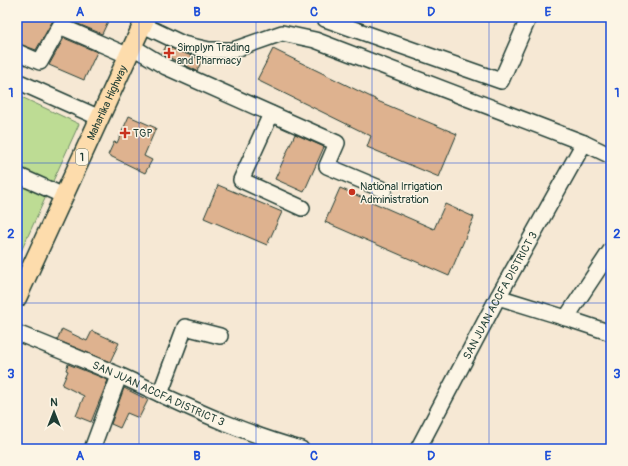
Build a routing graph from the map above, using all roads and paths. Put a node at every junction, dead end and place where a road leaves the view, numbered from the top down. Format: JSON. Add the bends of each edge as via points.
{"nodes":[{"id":1,"x":326,"y":17,"type":"edge"},
{"id":2,"x":529,"y":17,"type":"edge"},
{"id":3,"x":145,"y":21,"type":"edge"},
{"id":4,"x":17,"y":52,"type":"edge"},
{"id":5,"x":131,"y":52,"type":"junction"},
{"id":6,"x":17,"y":81,"type":"edge"},
{"id":7,"x":271,"y":114,"type":"junction"},
{"id":8,"x":100,"y":118,"type":"junction"},
{"id":9,"x":584,"y":143,"type":"junction"},
{"id":10,"x":611,"y":156,"type":"edge"},
{"id":11,"x":17,"y":175,"type":"edge"},
{"id":12,"x":384,"y":190,"type":"dead end"},
{"id":13,"x":64,"y":196,"type":"junction"},
{"id":14,"x":302,"y":208,"type":"dead end"},
{"id":15,"x":611,"y":250,"type":"edge"},
{"id":16,"x":498,"y":296,"type":"junction"},
{"id":17,"x":17,"y":298,"type":"edge"},
{"id":18,"x":566,"y":318,"type":"junction"},
{"id":19,"x":17,"y":333,"type":"edge"},
{"id":20,"x":611,"y":333,"type":"edge"},
{"id":21,"x":220,"y":336,"type":"dead end"},
{"id":22,"x":119,"y":376,"type":"junction"},
{"id":23,"x":160,"y":394,"type":"junction"},
{"id":24,"x":92,"y":449,"type":"edge"},
{"id":25,"x":301,"y":449,"type":"edge"},
{"id":26,"x":418,"y":449,"type":"edge"}],
"edges":[{"from":1,"to":2,"type":"street","via":[[325,19],[501,81]]},
{"from":3,"to":5,"type":"main road","name":"Maharlika Highway","number":"1"},
{"from":3,"to":9,"type":"street","via":[[183,44],[209,50],[233,50],[282,32],[316,40]]},
{"from":4,"to":5,"type":"street","via":[[40,62],[60,26]]},
{"from":5,"to":7,"type":"street"},
{"from":5,"to":8,"type":"main road","name":"Maharlika Highway","number":"1"},
{"from":6,"to":8,"type":"street"},
{"from":7,"to":12,"type":"street","via":[[337,143],[327,166]]},
{"from":7,"to":14,"type":"street","via":[[241,180]]},
{"from":8,"to":13,"type":"main road","name":"Maharlika Highway","number":"1"},
{"from":9,"to":10,"type":"street"},
{"from":9,"to":16,"type":"street","name":"SAN JUAN ACCFA DISTRICT 3"},
{"from":11,"to":13,"type":"street"},
{"from":13,"to":17,"type":"main road","name":"Maharlika Highway","number":"1"},
{"from":15,"to":18,"type":"street"},
{"from":16,"to":18,"type":"street"},
{"from":16,"to":26,"type":"street","name":"SAN JUAN ACCFA DISTRICT 3"},
{"from":18,"to":20,"type":"street"},
{"from":19,"to":22,"type":"street","name":"SAN JUAN ACCFA DISTRICT 3"},
{"from":21,"to":23,"type":"street","via":[[185,327]]},
{"from":22,"to":23,"type":"street","name":"SAN JUAN ACCFA DISTRICT 3"},
{"from":22,"to":24,"type":"street"},
{"from":23,"to":25,"type":"street","name":"SAN JUAN ACCFA DISTRICT 3","via":[[229,425]]}]}
